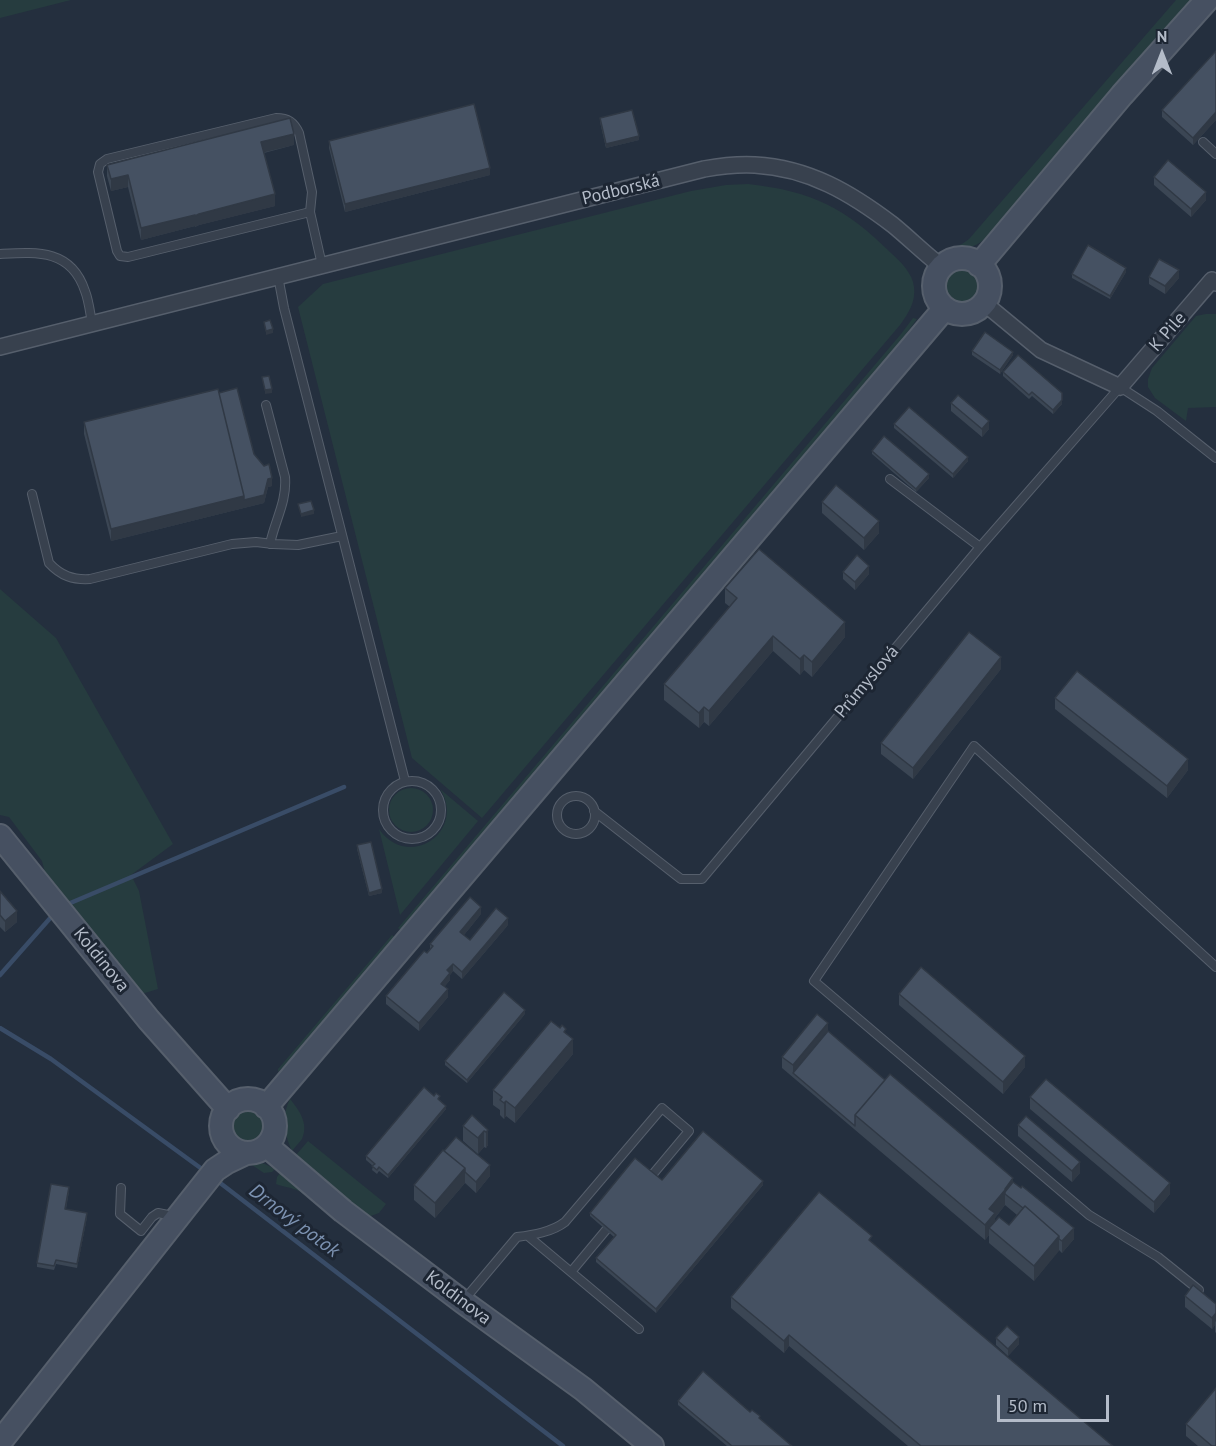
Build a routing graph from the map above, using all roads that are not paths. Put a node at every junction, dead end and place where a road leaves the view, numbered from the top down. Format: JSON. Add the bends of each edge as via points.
{"nodes":[{"id":1,"x":1207,"y":0,"type":"edge"},
{"id":2,"x":1203,"y":142,"type":"dead end"},
{"id":3,"x":1216,"y":154,"type":"edge"},
{"id":4,"x":310,"y":212,"type":"junction"},
{"id":5,"x":0,"y":254,"type":"edge"},
{"id":6,"x":979,"y":264,"type":"junction"},
{"id":7,"x":322,"y":265,"type":"junction"},
{"id":8,"x":942,"y":267,"type":"junction"},
{"id":9,"x":278,"y":276,"type":"junction"},
{"id":10,"x":1215,"y":280,"type":"edge"},
{"id":11,"x":984,"y":303,"type":"junction"},
{"id":12,"x":945,"y":308,"type":"junction"},
{"id":13,"x":92,"y":323,"type":"junction"},
{"id":14,"x":0,"y":347,"type":"edge"},
{"id":15,"x":1120,"y":387,"type":"junction"},
{"id":16,"x":266,"y":405,"type":"dead end"},
{"id":17,"x":1216,"y":458,"type":"edge"},
{"id":18,"x":890,"y":479,"type":"dead end"},
{"id":19,"x":32,"y":494,"type":"dead end"},
{"id":20,"x":342,"y":536,"type":"junction"},
{"id":21,"x":270,"y":544,"type":"junction"},
{"id":22,"x":980,"y":547,"type":"junction"},
{"id":23,"x":405,"y":781,"type":"junction"},
{"id":24,"x":594,"y":811,"type":"junction"},
{"id":25,"x":0,"y":836,"type":"edge"},
{"id":26,"x":1216,"y":967,"type":"edge"},
{"id":27,"x":266,"y":1107,"type":"junction"},
{"id":28,"x":228,"y":1109,"type":"junction"},
{"id":29,"x":224,"y":1138,"type":"junction"},
{"id":30,"x":256,"y":1149,"type":"junction"},
{"id":31,"x":218,"y":1165,"type":"junction"},
{"id":32,"x":645,"y":1184,"type":"edge"},
{"id":33,"x":121,"y":1188,"type":"dead end"},
{"id":34,"x":184,"y":1209,"type":"junction"},
{"id":35,"x":615,"y":1219,"type":"edge"},
{"id":36,"x":528,"y":1236,"type":"junction"},
{"id":37,"x":571,"y":1272,"type":"junction"},
{"id":38,"x":1208,"y":1298,"type":"edge"},
{"id":39,"x":463,"y":1302,"type":"junction"},
{"id":40,"x":639,"y":1329,"type":"dead end"},
{"id":41,"x":0,"y":1442,"type":"edge"},
{"id":42,"x":652,"y":1446,"type":"edge"}],
"edges":[{"from":1,"to":6,"type":"main road"},
{"from":2,"to":3,"type":"lane"},
{"from":4,"to":4,"type":"lane","via":[[312,192],[299,133],[284,118],[107,159],[98,172],[120,256]]},
{"from":4,"to":7,"type":"lane"},
{"from":5,"to":13,"type":"lane","via":[[41,253],[69,264],[86,292]]},
{"from":6,"to":8,"type":"main road","via":[[960,259]]},
{"from":6,"to":11,"type":"main road","via":[[989,282]]},
{"from":7,"to":8,"type":"street","name":"Podborská","via":[[704,169],[755,165],[789,169],[822,180],[869,208]]},
{"from":7,"to":9,"type":"street","name":"Podborská"},
{"from":8,"to":12,"type":"main road","via":[[935,290]]},
{"from":9,"to":13,"type":"street","name":"Podborská"},
{"from":9,"to":20,"type":"lane"},
{"from":10,"to":15,"type":"street","name":"K Pile"},
{"from":11,"to":12,"type":"main road","via":[[966,314]]},
{"from":11,"to":15,"type":"street","via":[[1041,350]]},
{"from":12,"to":27,"type":"main road"},
{"from":13,"to":14,"type":"street","name":"Podborská"},
{"from":15,"to":17,"type":"lane"},
{"from":15,"to":22,"type":"lane","name":"Průmyslová"},
{"from":16,"to":21,"type":"lane","via":[[286,488]]},
{"from":18,"to":22,"type":"lane"},
{"from":19,"to":21,"type":"lane","via":[[49,563],[66,577],[90,579],[232,544]]},
{"from":20,"to":21,"type":"lane","via":[[298,545]]},
{"from":20,"to":23,"type":"lane"},
{"from":22,"to":24,"type":"lane","name":"Průmyslová","via":[[702,879],[681,879]]},
{"from":23,"to":23,"type":"lane","via":[[388,792],[382,812],[390,830],[398,836],[419,838],[428,834],[440,818],[439,798],[425,783]]},
{"from":24,"to":24,"type":"lane","via":[[582,798],[570,797],[560,804],[558,822],[566,832],[578,834],[593,823]]},
{"from":25,"to":28,"type":"main road","name":"Koldinova","via":[[149,1020]]},
{"from":26,"to":38,"type":"lane","via":[[974,746],[814,981],[1089,1215],[1158,1257]]},
{"from":27,"to":28,"type":"main road","via":[[242,1100]]},
{"from":27,"to":30,"type":"main road","via":[[274,1130],[272,1138]]},
{"from":28,"to":29,"type":"main road","via":[[222,1118]]},
{"from":29,"to":30,"type":"main road","name":"Koldinova","via":[[233,1149]]},
{"from":29,"to":31,"type":"main road"},
{"from":30,"to":31,"type":"main road"},
{"from":30,"to":39,"type":"main road","name":"Koldinova"},
{"from":31,"to":34,"type":"main road"},
{"from":32,"to":36,"type":"lane","via":[[689,1131],[662,1108],[565,1222],[558,1228]]},
{"from":33,"to":34,"type":"lane","via":[[120,1214],[141,1231],[158,1213]]},
{"from":34,"to":41,"type":"main road"},
{"from":35,"to":37,"type":"lane"},
{"from":36,"to":37,"type":"lane"},
{"from":36,"to":39,"type":"lane","via":[[517,1237]]},
{"from":37,"to":40,"type":"lane"},
{"from":39,"to":42,"type":"main road","name":"Koldinova","via":[[583,1389]]}]}
